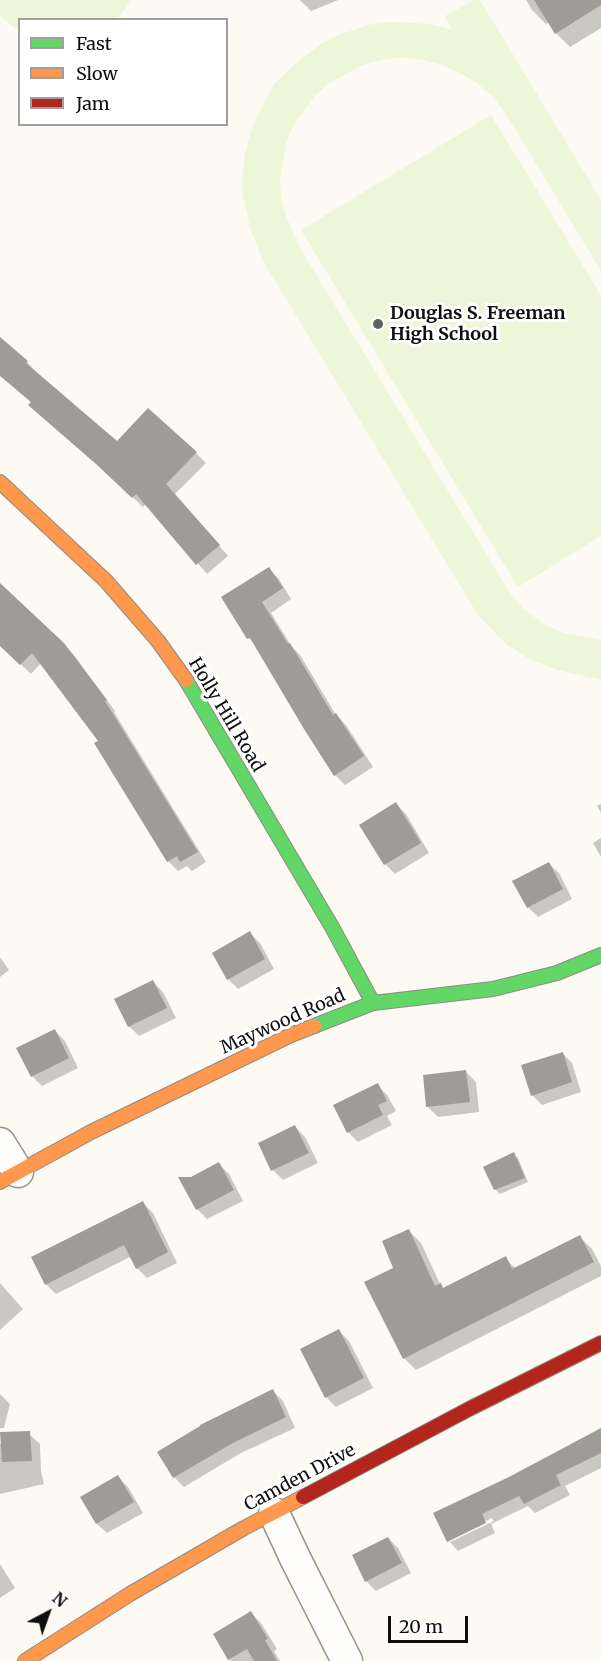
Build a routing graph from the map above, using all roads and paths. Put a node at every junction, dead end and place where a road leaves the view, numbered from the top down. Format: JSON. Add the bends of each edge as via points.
{"nodes":[{"id":1,"x":0,"y":482,"type":"edge"},
{"id":2,"x":601,"y":955,"type":"edge"},
{"id":3,"x":373,"y":1003,"type":"junction"},
{"id":4,"x":0,"y":1143,"type":"edge"},
{"id":5,"x":9,"y":1177,"type":"edge"},
{"id":6,"x":601,"y":1343,"type":"edge"},
{"id":7,"x":274,"y":1513,"type":"junction"},
{"id":8,"x":25,"y":1661,"type":"edge"},
{"id":9,"x":347,"y":1661,"type":"edge"}],
"edges":[{"from":1,"to":3,"type":"street","name":"Holly Hill Road","via":[[106,581],[158,641],[195,696]]},
{"from":2,"to":3,"type":"street","name":"Maywood Road","via":[[557,973],[493,989]]},
{"from":3,"to":5,"type":"street","name":"Maywood Road","via":[[291,1035],[91,1132]]},
{"from":4,"to":5,"type":"street"},
{"from":6,"to":7,"type":"street","name":"Camden Drive"},
{"from":7,"to":8,"type":"street","name":"Camden Drive","via":[[130,1594]]},
{"from":7,"to":9,"type":"street"}]}
